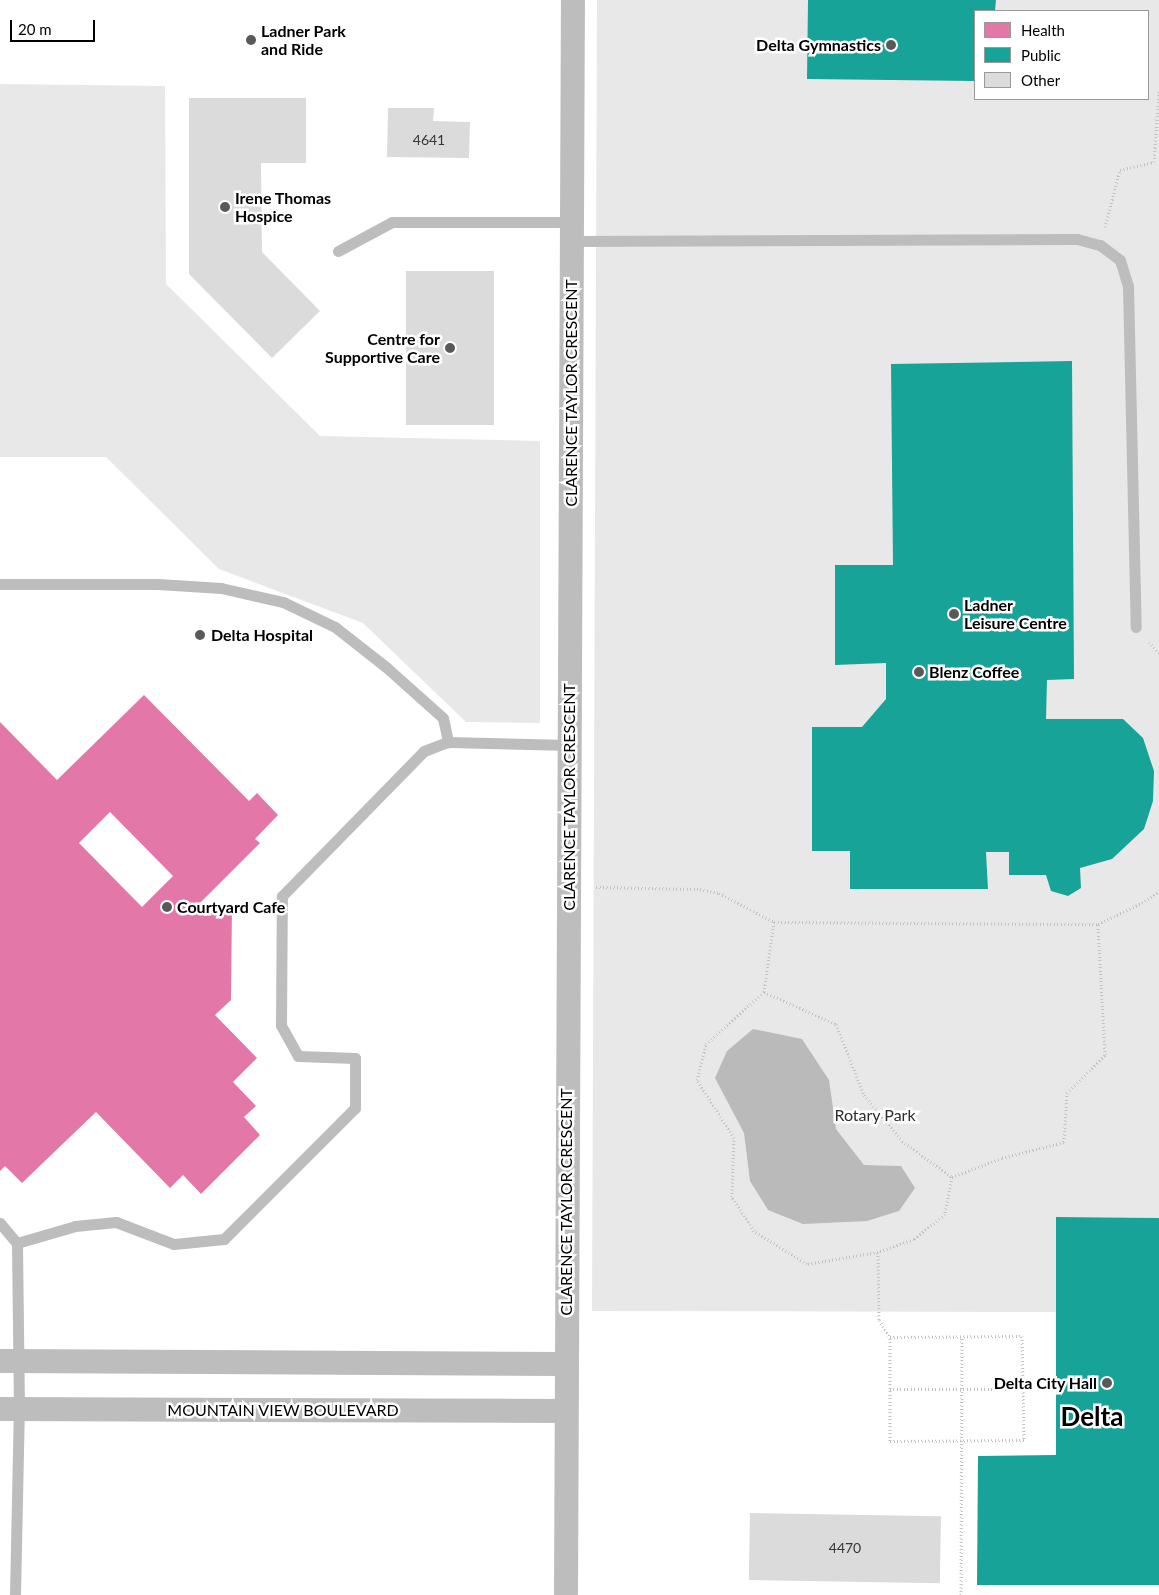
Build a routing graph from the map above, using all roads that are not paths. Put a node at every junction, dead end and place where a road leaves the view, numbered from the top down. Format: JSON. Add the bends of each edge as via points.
{"nodes":[{"id":1,"x":573,"y":0,"type":"edge"},
{"id":2,"x":572,"y":232,"type":"junction"},
{"id":3,"x":338,"y":251,"type":"dead end"},
{"id":4,"x":0,"y":584,"type":"edge"},
{"id":5,"x":1136,"y":627,"type":"dead end"},
{"id":6,"x":448,"y":742,"type":"junction"},
{"id":7,"x":569,"y":745,"type":"junction"},
{"id":8,"x":0,"y":1223,"type":"edge"},
{"id":9,"x":17,"y":1243,"type":"junction"},
{"id":10,"x":9,"y":1361,"type":"edge"},
{"id":11,"x":566,"y":1364,"type":"junction"},
{"id":12,"x":9,"y":1409,"type":"edge"},
{"id":13,"x":566,"y":1411,"type":"junction"},
{"id":14,"x":15,"y":1595,"type":"edge"},
{"id":15,"x":566,"y":1595,"type":"edge"}],
"edges":[{"from":1,"to":2,"type":"street","name":"CLARENCE TAYLOR CRESCENT"},
{"from":2,"to":3,"type":"lane","via":[[392,222]]},
{"from":2,"to":5,"type":"lane","via":[[1076,239],[1100,245],[1120,260],[1128,286]]},
{"from":2,"to":7,"type":"street","name":"CLARENCE TAYLOR CRESCENT"},
{"from":4,"to":6,"type":"lane","via":[[158,584],[221,588],[283,602],[335,627],[386,667],[443,718]]},
{"from":6,"to":7,"type":"lane"},
{"from":6,"to":9,"type":"lane","via":[[424,751],[282,896],[280,1025],[298,1056],[355,1058],[356,1108],[224,1239],[174,1244],[116,1222],[75,1226]]},
{"from":7,"to":11,"type":"street","name":"CLARENCE TAYLOR CRESCENT"},
{"from":8,"to":9,"type":"lane"},
{"from":9,"to":10,"type":"lane"},
{"from":10,"to":11,"type":"street"},
{"from":10,"to":12,"type":"lane"},
{"from":11,"to":13,"type":"street","name":"CLARENCE TAYLOR CRESCENT"},
{"from":12,"to":13,"type":"street","name":"MOUNTAIN VIEW BOULEVARD"},
{"from":12,"to":14,"type":"lane"},
{"from":13,"to":15,"type":"street","name":"CLARENCE TAYLOR CRESCENT"}]}
